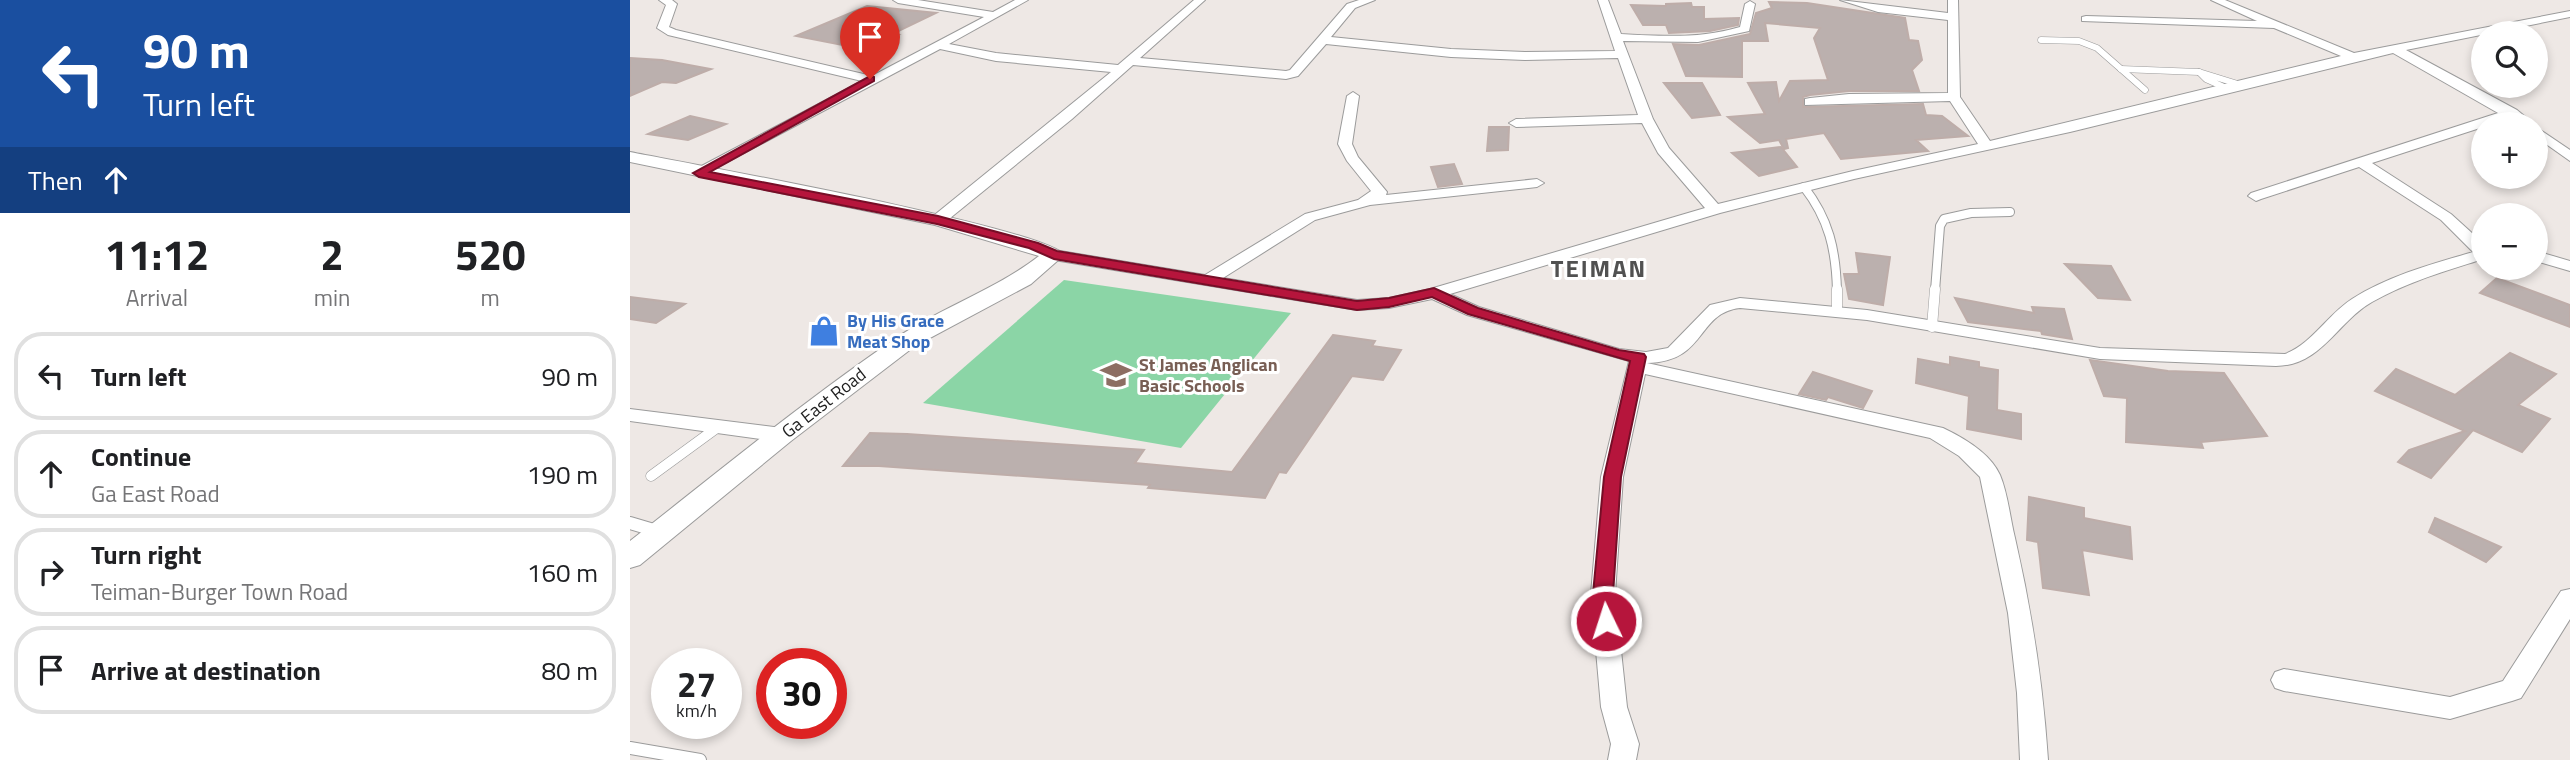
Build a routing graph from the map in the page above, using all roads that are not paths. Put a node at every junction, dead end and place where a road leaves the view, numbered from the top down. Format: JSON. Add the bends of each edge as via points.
{"nodes":[{"id":1,"x":664,"y":0,"type":"edge"},
{"id":2,"x":898,"y":0,"type":"edge"},
{"id":3,"x":1023,"y":0,"type":"edge"},
{"id":4,"x":1200,"y":0,"type":"edge"},
{"id":5,"x":1370,"y":0,"type":"edge"},
{"id":6,"x":1603,"y":0,"type":"edge"},
{"id":7,"x":1845,"y":0,"type":"edge"},
{"id":8,"x":1953,"y":0,"type":"edge"},
{"id":9,"x":2218,"y":0,"type":"edge"},
{"id":10,"x":1750,"y":4,"type":"dead end"},
{"id":11,"x":2570,"y":13,"type":"edge"},
{"id":12,"x":994,"y":15,"type":"junction"},
{"id":13,"x":1953,"y":17,"type":"junction"},
{"id":14,"x":2086,"y":19,"type":"dead end"},
{"id":15,"x":2278,"y":25,"type":"junction"},
{"id":16,"x":1618,"y":37,"type":"junction"},
{"id":17,"x":1323,"y":40,"type":"junction"},
{"id":18,"x":2041,"y":40,"type":"dead end"},
{"id":19,"x":937,"y":45,"type":"junction"},
{"id":20,"x":2397,"y":50,"type":"junction"},
{"id":21,"x":1624,"y":54,"type":"junction"},
{"id":22,"x":2353,"y":57,"type":"junction"},
{"id":23,"x":1126,"y":65,"type":"junction"},
{"id":24,"x":2120,"y":69,"type":"junction"},
{"id":25,"x":2199,"y":72,"type":"junction"},
{"id":26,"x":870,"y":79,"type":"junction"},
{"id":27,"x":2233,"y":87,"type":"junction"},
{"id":28,"x":2145,"y":90,"type":"dead end"},
{"id":29,"x":1353,"y":96,"type":"dead end"},
{"id":30,"x":1954,"y":96,"type":"junction"},
{"id":31,"x":1810,"y":102,"type":"dead end"},
{"id":32,"x":2510,"y":112,"type":"edge"},
{"id":33,"x":1646,"y":119,"type":"junction"},
{"id":34,"x":1516,"y":123,"type":"dead end"},
{"id":35,"x":2471,"y":126,"type":"edge"},
{"id":36,"x":2570,"y":138,"type":"edge"},
{"id":37,"x":2548,"y":141,"type":"edge"},
{"id":38,"x":2552,"y":144,"type":"junction"},
{"id":39,"x":1986,"y":146,"type":"junction"},
{"id":40,"x":630,"y":157,"type":"edge"},
{"id":41,"x":2570,"y":157,"type":"edge"},
{"id":42,"x":2360,"y":162,"type":"junction"},
{"id":43,"x":699,"y":173,"type":"junction"},
{"id":44,"x":1537,"y":183,"type":"dead end"},
{"id":45,"x":1804,"y":187,"type":"junction"},
{"id":46,"x":2256,"y":196,"type":"dead end"},
{"id":47,"x":1368,"y":201,"type":"junction"},
{"id":48,"x":1714,"y":210,"type":"junction"},
{"id":49,"x":2010,"y":212,"type":"dead end"},
{"id":50,"x":938,"y":220,"type":"junction"},
{"id":51,"x":2471,"y":241,"type":"edge"},
{"id":52,"x":1054,"y":255,"type":"junction"},
{"id":53,"x":2471,"y":257,"type":"edge"},
{"id":54,"x":2548,"y":260,"type":"edge"},
{"id":55,"x":2570,"y":266,"type":"edge"},
{"id":56,"x":1208,"y":280,"type":"junction"},
{"id":57,"x":1434,"y":293,"type":"junction"},
{"id":58,"x":1837,"y":311,"type":"junction"},
{"id":59,"x":1932,"y":327,"type":"junction"},
{"id":60,"x":1638,"y":362,"type":"junction"},
{"id":61,"x":630,"y":415,"type":"edge"},
{"id":62,"x":718,"y":427,"type":"junction"},
{"id":63,"x":782,"y":435,"type":"junction"},
{"id":64,"x":651,"y":476,"type":"dead end"},
{"id":65,"x":630,"y":523,"type":"edge"},
{"id":66,"x":660,"y":532,"type":"junction"},
{"id":67,"x":630,"y":557,"type":"edge"},
{"id":68,"x":2570,"y":598,"type":"edge"},
{"id":69,"x":2284,"y":680,"type":"dead end"},
{"id":70,"x":630,"y":748,"type":"edge"},
{"id":71,"x":700,"y":760,"type":"edge"},
{"id":72,"x":1622,"y":760,"type":"edge"},
{"id":73,"x":2034,"y":760,"type":"edge"}],
"edges":[{"from":1,"to":26,"type":"street","via":[[672,4],[663,28],[672,33]]},
{"from":2,"to":12,"type":"street"},
{"from":3,"to":12,"type":"street"},
{"from":4,"to":23,"type":"street"},
{"from":5,"to":17,"type":"street","via":[[1351,6]]},
{"from":6,"to":16,"type":"street"},
{"from":7,"to":13,"type":"street","via":[[1878,9]]},
{"from":8,"to":13,"type":"street"},
{"from":9,"to":15,"type":"street"},
{"from":10,"to":16,"type":"street","via":[[1745,29],[1729,35],[1676,40]]},
{"from":11,"to":20,"type":"street"},
{"from":12,"to":19,"type":"street"},
{"from":13,"to":30,"type":"street"},
{"from":14,"to":15,"type":"street"},
{"from":15,"to":22,"type":"street"},
{"from":16,"to":21,"type":"street"},
{"from":17,"to":21,"type":"street","via":[[1451,53]]},
{"from":17,"to":23,"type":"street","via":[[1294,73],[1286,75]]},
{"from":18,"to":24,"type":"lane","via":[[2083,42],[2096,47]]},
{"from":19,"to":23,"type":"street","via":[[996,57]]},
{"from":19,"to":26,"type":"street"},
{"from":20,"to":22,"type":"street"},
{"from":20,"to":32,"type":"street"},
{"from":21,"to":33,"type":"street"},
{"from":22,"to":27,"type":"street"},
{"from":23,"to":50,"type":"street"},
{"from":24,"to":25,"type":"lane"},
{"from":24,"to":28,"type":"lane"},
{"from":25,"to":27,"type":"lane"},
{"from":25,"to":27,"type":"lane","via":[[2222,77]]},
{"from":26,"to":43,"type":"street"},
{"from":27,"to":39,"type":"street"},
{"from":29,"to":47,"type":"street","via":[[1345,144],[1380,192]]},
{"from":30,"to":31,"type":"street"},
{"from":30,"to":39,"type":"street"},
{"from":33,"to":34,"type":"street"},
{"from":33,"to":48,"type":"street","via":[[1663,150]]},
{"from":35,"to":42,"type":"street"},
{"from":36,"to":38,"type":"street"},
{"from":37,"to":38,"type":"street"},
{"from":38,"to":41,"type":"street"},
{"from":39,"to":45,"type":"street"},
{"from":40,"to":43,"type":"street"},
{"from":42,"to":46,"type":"street"},
{"from":42,"to":51,"type":"street","via":[[2446,217]]},
{"from":43,"to":50,"type":"street"},
{"from":44,"to":47,"type":"street"},
{"from":45,"to":48,"type":"street"},
{"from":45,"to":58,"type":"lane","via":[[1824,215],[1837,252]]},
{"from":47,"to":56,"type":"street","via":[[1310,217]]},
{"from":48,"to":57,"type":"street"},
{"from":49,"to":59,"type":"lane","via":[[1944,219]]},
{"from":50,"to":52,"type":"street"},
{"from":52,"to":56,"type":"street"},
{"from":52,"to":63,"type":"street","name":"Ga East Road","via":[[1023,279],[907,341]]},
{"from":53,"to":59,"type":"street","via":[[2365,298],[2314,344],[2290,359],[2080,351]]},
{"from":54,"to":55,"type":"street"},
{"from":56,"to":57,"type":"street","via":[[1357,305]]},
{"from":57,"to":60,"type":"street","via":[[1473,311]]},
{"from":58,"to":59,"type":"street"},
{"from":58,"to":60,"type":"street","via":[[1723,305],[1710,311],[1677,351]]},
{"from":60,"to":72,"type":"street","via":[[1612,477],[1603,594],[1614,707],[1625,744]]},
{"from":60,"to":73,"type":"street","via":[[1936,433],[1961,444],[1977,458],[1990,476],[2020,613]]},
{"from":61,"to":62,"type":"street"},
{"from":62,"to":63,"type":"street"},
{"from":62,"to":64,"type":"lane"},
{"from":63,"to":66,"type":"street","name":"Ga East Road"},
{"from":65,"to":66,"type":"lane"},
{"from":66,"to":67,"type":"street","name":"Ga East Road"},
{"from":68,"to":69,"type":"street","via":[[2512,690],[2450,708]]},
{"from":70,"to":71,"type":"lane"}]}
